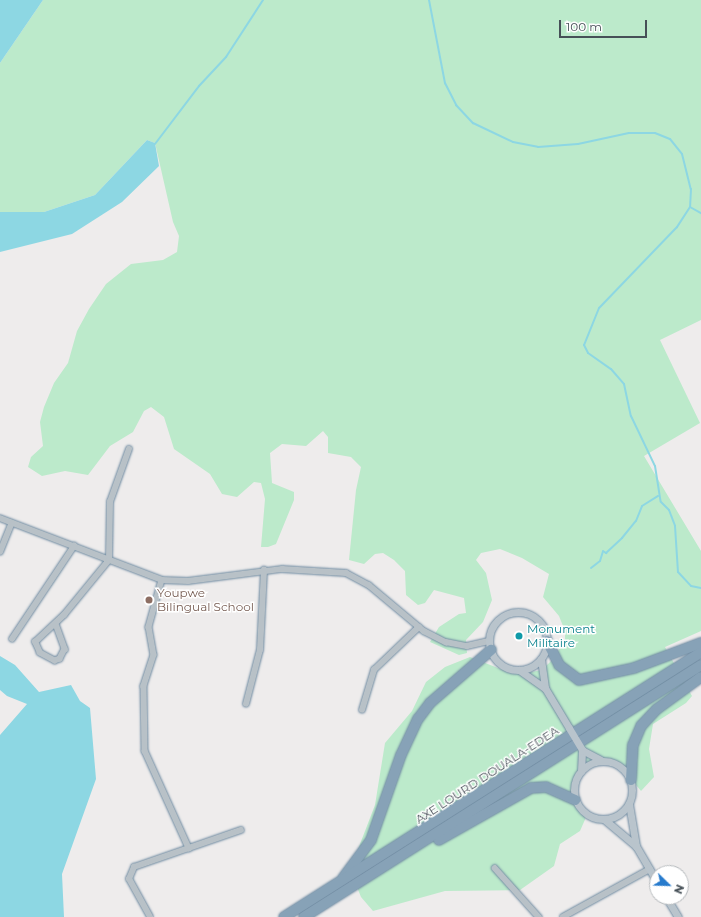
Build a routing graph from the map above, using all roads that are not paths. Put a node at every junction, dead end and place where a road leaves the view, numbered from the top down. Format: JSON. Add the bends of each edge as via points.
{"nodes":[{"id":1,"x":129,"y":449,"type":"dead end"},
{"id":2,"x":0,"y":518,"type":"edge"},
{"id":3,"x":12,"y":522,"type":"junction"},
{"id":4,"x":74,"y":546,"type":"junction"},
{"id":5,"x":0,"y":552,"type":"edge"},
{"id":6,"x":109,"y":560,"type":"junction"},
{"id":7,"x":264,"y":570,"type":"junction"},
{"id":8,"x":162,"y":580,"type":"junction"},
{"id":9,"x":56,"y":624,"type":"junction"},
{"id":10,"x":419,"y":627,"type":"junction"},
{"id":11,"x":12,"y":639,"type":"dead end"},
{"id":12,"x":547,"y":641,"type":"junction"},
{"id":13,"x":701,"y":643,"type":"edge"},
{"id":14,"x":490,"y":645,"type":"junction"},
{"id":15,"x":701,"y":652,"type":"edge"},
{"id":16,"x":541,"y":659,"type":"junction"},
{"id":17,"x":701,"y":665,"type":"edge"},
{"id":18,"x":520,"y":670,"type":"junction"},
{"id":19,"x":701,"y":677,"type":"edge"},
{"id":20,"x":545,"y":688,"type":"junction"},
{"id":21,"x":246,"y":704,"type":"dead end"},
{"id":22,"x":362,"y":710,"type":"dead end"},
{"id":23,"x":582,"y":750,"type":"junction"},
{"id":24,"x":601,"y":760,"type":"junction"},
{"id":25,"x":581,"y":771,"type":"junction"},
{"id":26,"x":631,"y":780,"type":"junction"},
{"id":27,"x":575,"y":800,"type":"junction"},
{"id":28,"x":629,"y":804,"type":"junction"},
{"id":29,"x":605,"y":820,"type":"junction"},
{"id":30,"x":241,"y":830,"type":"dead end"},
{"id":31,"x":636,"y":846,"type":"junction"},
{"id":32,"x":190,"y":848,"type":"junction"},
{"id":33,"x":394,"y":862,"type":"junction"},
{"id":34,"x":649,"y":867,"type":"edge"},
{"id":35,"x":495,"y":868,"type":"dead end"},
{"id":36,"x":649,"y":870,"type":"edge"},
{"id":37,"x":330,"y":891,"type":"junction"},
{"id":38,"x":671,"y":905,"type":"edge"},
{"id":39,"x":150,"y":917,"type":"edge"},
{"id":40,"x":284,"y":917,"type":"edge"},
{"id":41,"x":304,"y":917,"type":"edge"},
{"id":42,"x":539,"y":917,"type":"edge"},
{"id":43,"x":563,"y":917,"type":"edge"},
{"id":44,"x":678,"y":917,"type":"edge"}],
"edges":[{"from":1,"to":6,"type":"street","via":[[110,502]]},
{"from":2,"to":3,"type":"street"},
{"from":3,"to":4,"type":"street"},
{"from":3,"to":5,"type":"street"},
{"from":4,"to":6,"type":"street"},
{"from":4,"to":11,"type":"street"},
{"from":6,"to":8,"type":"street"},
{"from":6,"to":9,"type":"street"},
{"from":7,"to":8,"type":"street","via":[[188,581]]},
{"from":7,"to":10,"type":"street","via":[[346,573],[369,585]]},
{"from":7,"to":21,"type":"street","via":[[260,650]]},
{"from":8,"to":32,"type":"street","via":[[149,627],[154,655],[144,686],[145,751]]},
{"from":9,"to":9,"type":"street","via":[[37,639],[35,646],[40,653],[55,661],[60,659],[65,649]]},
{"from":10,"to":14,"type":"street","via":[[455,645]]},
{"from":10,"to":22,"type":"street","via":[[374,670]]},
{"from":12,"to":13,"type":"highway","via":[[559,665],[579,680],[634,668]]},
{"from":12,"to":14,"type":"main road","via":[[541,623],[533,616],[514,613],[496,622]]},
{"from":12,"to":16,"type":"main road"},
{"from":14,"to":18,"type":"main road","via":[[499,663]]},
{"from":14,"to":37,"type":"highway","via":[[430,703],[418,719],[401,755],[371,840],[350,872]]},
{"from":15,"to":37,"type":"highway","name":"AXE LOURD DOUALA-EDEA"},
{"from":16,"to":18,"type":"main road","via":[[532,667]]},
{"from":16,"to":20,"type":"main road"},
{"from":17,"to":33,"type":"highway","name":"AXE LOURD DOUALA-EDEA"},
{"from":18,"to":20,"type":"main road"},
{"from":19,"to":26,"type":"highway","via":[[657,709],[641,726],[632,745]]},
{"from":20,"to":23,"type":"main road","bridge":true},
{"from":23,"to":24,"type":"main road"},
{"from":23,"to":25,"type":"main road"},
{"from":24,"to":25,"type":"main road"},
{"from":24,"to":26,"type":"main road","via":[[616,764]]},
{"from":25,"to":27,"type":"main road","via":[[575,780]]},
{"from":26,"to":28,"type":"main road"},
{"from":27,"to":29,"type":"main road","via":[[587,815]]},
{"from":27,"to":33,"type":"highway","via":[[546,787],[532,788],[452,834]]},
{"from":28,"to":29,"type":"main road","via":[[614,817]]},
{"from":28,"to":31,"type":"main road"},
{"from":29,"to":31,"type":"main road"},
{"from":30,"to":32,"type":"street"},
{"from":31,"to":34,"type":"main road"},
{"from":32,"to":39,"type":"street","via":[[137,865],[131,870],[130,883]]},
{"from":33,"to":41,"type":"highway","name":"AXE LOURD DOUALA-EDEA"},
{"from":35,"to":42,"type":"street"},
{"from":36,"to":43,"type":"street"},
{"from":37,"to":40,"type":"highway","name":"AXE LOURD DOUALA-EDEA"},
{"from":38,"to":44,"type":"main road"}]}
